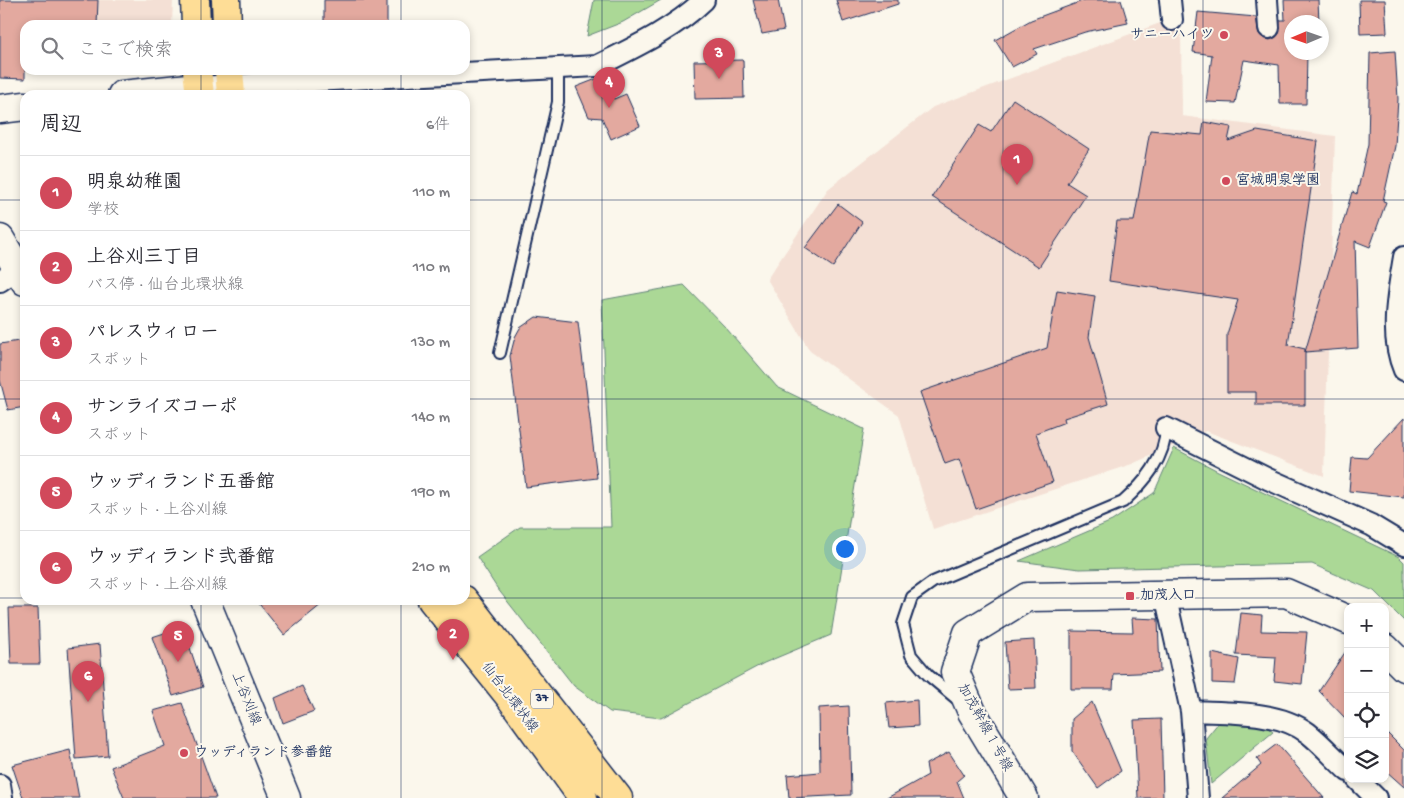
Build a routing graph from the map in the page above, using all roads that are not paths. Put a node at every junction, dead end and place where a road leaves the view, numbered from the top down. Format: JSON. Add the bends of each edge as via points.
{"nodes":[{"id":1,"x":195,"y":0,"type":"edge"},
{"id":2,"x":226,"y":0,"type":"edge"},
{"id":3,"x":704,"y":0,"type":"edge"},
{"id":4,"x":1170,"y":0,"type":"edge"},
{"id":5,"x":1267,"y":0,"type":"edge"},
{"id":6,"x":196,"y":20,"type":"edge"},
{"id":7,"x":227,"y":20,"type":"edge"},
{"id":8,"x":1172,"y":20,"type":"dead end"},
{"id":9,"x":1268,"y":28,"type":"dead end"},
{"id":10,"x":558,"y":68,"type":"junction"},
{"id":11,"x":470,"y":72,"type":"edge"},
{"id":12,"x":404,"y":75,"type":"edge"},
{"id":13,"x":229,"y":83,"type":"edge"},
{"id":14,"x":198,"y":84,"type":"edge"},
{"id":15,"x":157,"y":90,"type":"edge"},
{"id":16,"x":20,"y":107,"type":"edge"},
{"id":17,"x":0,"y":109,"type":"edge"},
{"id":18,"x":0,"y":239,"type":"edge"},
{"id":19,"x":1404,"y":257,"type":"edge"},
{"id":20,"x":14,"y":277,"type":"edge"},
{"id":21,"x":1400,"y":308,"type":"edge"},
{"id":22,"x":500,"y":353,"type":"dead end"},
{"id":23,"x":1404,"y":370,"type":"edge"},
{"id":24,"x":1166,"y":428,"type":"joint"},
{"id":25,"x":1404,"y":544,"type":"edge"},
{"id":26,"x":1165,"y":594,"type":"junction"},
{"id":27,"x":206,"y":605,"type":"edge"},
{"id":28,"x":436,"y":605,"type":"edge"},
{"id":29,"x":468,"y":605,"type":"edge"},
{"id":30,"x":1344,"y":618,"type":"edge"},
{"id":31,"x":1389,"y":652,"type":"edge"},
{"id":32,"x":1404,"y":666,"type":"edge"},
{"id":33,"x":1191,"y":711,"type":"junction"},
{"id":34,"x":972,"y":712,"type":"junction"},
{"id":35,"x":1344,"y":767,"type":"edge"},
{"id":36,"x":1361,"y":783,"type":"edge"},
{"id":37,"x":0,"y":785,"type":"edge"},
{"id":38,"x":2,"y":798,"type":"edge"},
{"id":39,"x":286,"y":798,"type":"edge"},
{"id":40,"x":583,"y":798,"type":"edge"},
{"id":41,"x":618,"y":798,"type":"edge"},
{"id":42,"x":1024,"y":798,"type":"edge"},
{"id":43,"x":1198,"y":798,"type":"edge"},
{"id":44,"x":1376,"y":798,"type":"edge"}],
"edges":[{"from":1,"to":6,"type":"main road"},
{"from":2,"to":7,"type":"main road"},
{"from":3,"to":10,"type":"street","via":[[675,23],[597,66]]},
{"from":4,"to":8,"type":"street"},
{"from":5,"to":9,"type":"street"},
{"from":10,"to":11,"type":"street"},
{"from":10,"to":22,"type":"lane","via":[[558,102]]},
{"from":12,"to":13,"type":"street"},
{"from":13,"to":14,"type":"street"},
{"from":14,"to":15,"type":"street"},
{"from":16,"to":17,"type":"street"},
{"from":18,"to":20,"type":"street"},
{"from":19,"to":21,"type":"street"},
{"from":21,"to":23,"type":"street","via":[[1400,360]]},
{"from":24,"to":25,"type":"street","via":[[1371,525]]},
{"from":24,"to":34,"type":"lane","via":[[1166,442],[1157,462],[1142,485],[1123,502],[933,582],[912,597],[903,624],[910,655],[928,675]]},
{"from":26,"to":30,"type":"street","name":"加茂幹線１号線","via":[[1286,593]]},
{"from":26,"to":33,"type":"street"},
{"from":26,"to":34,"type":"street","name":"加茂幹線１号線","via":[[1027,597],[968,633],[955,672]]},
{"from":27,"to":39,"type":"street","name":"上谷刈線"},
{"from":28,"to":40,"type":"main road","name":"仙台北環状線","number":"37","via":[[510,697]]},
{"from":29,"to":41,"type":"main road","name":"仙台北環状線","number":"37"},
{"from":31,"to":32,"type":"street"},
{"from":33,"to":35,"type":"street","via":[[1247,714],[1296,726]]},
{"from":33,"to":43,"type":"street"},
{"from":34,"to":42,"type":"street","name":"加茂幹線１号線"},
{"from":36,"to":44,"type":"street"},
{"from":37,"to":38,"type":"street"}]}
